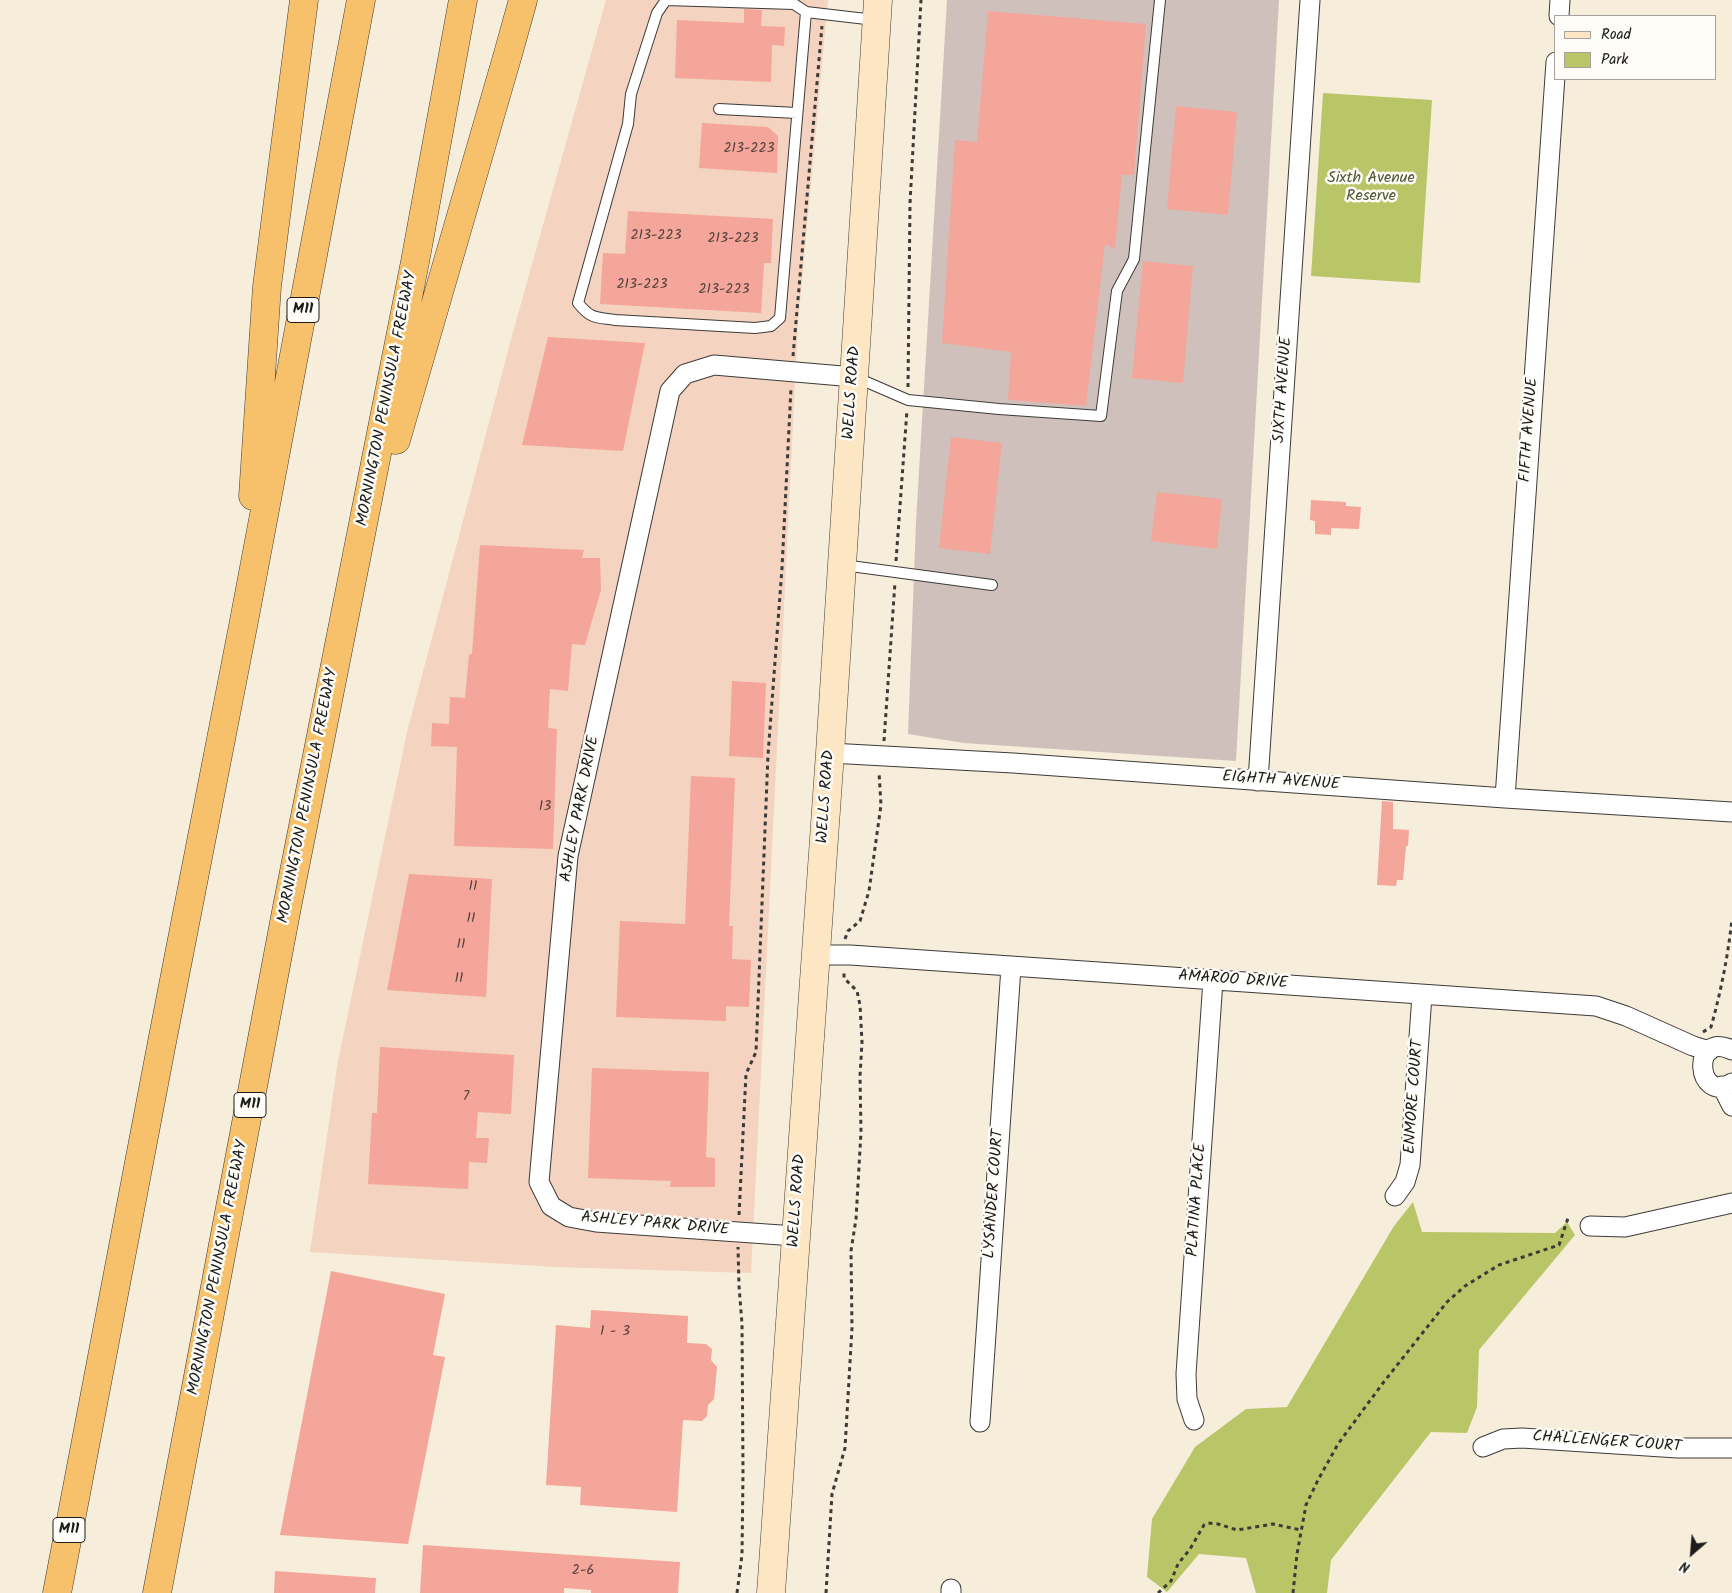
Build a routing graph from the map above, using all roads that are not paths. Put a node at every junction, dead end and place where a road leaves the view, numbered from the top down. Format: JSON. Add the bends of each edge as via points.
{"nodes":[{"id":1,"x":304,"y":0,"type":"edge"},
{"id":2,"x":361,"y":0,"type":"edge"},
{"id":3,"x":463,"y":0,"type":"edge"},
{"id":4,"x":522,"y":0,"type":"edge"},
{"id":5,"x":1160,"y":0,"type":"edge"},
{"id":6,"x":1310,"y":0,"type":"edge"},
{"id":7,"x":1560,"y":0,"type":"edge"},
{"id":8,"x":877,"y":10,"type":"edge"},
{"id":9,"x":806,"y":12,"type":"junction"},
{"id":10,"x":1559,"y":15,"type":"edge"},
{"id":11,"x":1555,"y":80,"type":"edge"},
{"id":12,"x":720,"y":109,"type":"dead end"},
{"id":13,"x":798,"y":113,"type":"junction"},
{"id":14,"x":854,"y":377,"type":"junction"},
{"id":15,"x":842,"y":565,"type":"junction"},
{"id":16,"x":992,"y":585,"type":"dead end"},
{"id":17,"x":345,"y":616,"type":"junction"},
{"id":18,"x":244,"y":621,"type":"junction"},
{"id":19,"x":830,"y":753,"type":"junction"},
{"id":20,"x":1258,"y":780,"type":"junction"},
{"id":21,"x":1505,"y":798,"type":"junction"},
{"id":22,"x":1732,"y":812,"type":"edge"},
{"id":23,"x":816,"y":955,"type":"junction"},
{"id":24,"x":1011,"y":967,"type":"junction"},
{"id":25,"x":1213,"y":980,"type":"junction"},
{"id":26,"x":1422,"y":995,"type":"junction"},
{"id":27,"x":1647,"y":1025,"type":"junction"},
{"id":28,"x":1725,"y":1047,"type":"edge"},
{"id":29,"x":1702,"y":1071,"type":"junction"},
{"id":30,"x":1727,"y":1085,"type":"edge"},
{"id":31,"x":1732,"y":1106,"type":"edge"},
{"id":32,"x":1395,"y":1196,"type":"dead end"},
{"id":33,"x":1732,"y":1203,"type":"edge"},
{"id":34,"x":1590,"y":1226,"type":"dead end"},
{"id":35,"x":795,"y":1236,"type":"junction"},
{"id":36,"x":1194,"y":1420,"type":"dead end"},
{"id":37,"x":980,"y":1422,"type":"dead end"},
{"id":38,"x":1483,"y":1447,"type":"dead end"},
{"id":39,"x":1732,"y":1448,"type":"edge"},
{"id":40,"x":57,"y":1593,"type":"edge"},
{"id":41,"x":157,"y":1593,"type":"edge"},
{"id":42,"x":771,"y":1593,"type":"edge"}],
"edges":[{"from":1,"to":18,"type":"highway","via":[[267,286]]},
{"from":2,"to":18,"type":"highway","number":"M11"},
{"from":3,"to":17,"type":"highway","name":"MORNINGTON PENINSULA FREEWAY","number":"M11"},
{"from":4,"to":17,"type":"highway"},
{"from":5,"to":14,"type":"lane","via":[[1134,259],[1118,291],[1101,416],[908,400]]},
{"from":6,"to":20,"type":"street","name":"SIXTH AVENUE"},
{"from":7,"to":10,"type":"street"},
{"from":8,"to":9,"type":"lane"},
{"from":8,"to":14,"type":"main road","name":"WELLS ROAD"},
{"from":9,"to":13,"type":"lane"},
{"from":9,"to":13,"type":"lane","via":[[794,4],[666,0],[657,12],[631,94],[628,124],[578,303],[586,312],[594,317],[615,320],[755,328],[771,326],[780,318]]},
{"from":11,"to":21,"type":"street","name":"FIFTH AVENUE"},
{"from":12,"to":13,"type":"lane"},
{"from":14,"to":15,"type":"main road","name":"WELLS ROAD"},
{"from":14,"to":35,"type":"street","name":"ASHLEY PARK DRIVE","via":[[714,365],[684,374],[670,391],[568,856],[539,1182],[551,1206],[569,1217],[596,1222]]},
{"from":15,"to":16,"type":"lane"},
{"from":15,"to":19,"type":"main road","name":"WELLS ROAD"},
{"from":17,"to":41,"type":"highway","name":"MORNINGTON PENINSULA FREEWAY","number":"M11"},
{"from":18,"to":40,"type":"highway","number":"M11"},
{"from":19,"to":20,"type":"street","name":"EIGHTH AVENUE"},
{"from":19,"to":23,"type":"main road","name":"WELLS ROAD"},
{"from":20,"to":21,"type":"street","name":"EIGHTH AVENUE"},
{"from":21,"to":22,"type":"street","name":"EIGHTH AVENUE"},
{"from":23,"to":24,"type":"street","name":"AMAROO DRIVE"},
{"from":23,"to":35,"type":"main road","name":"WELLS ROAD"},
{"from":24,"to":25,"type":"street","name":"AMAROO DRIVE"},
{"from":24,"to":37,"type":"street","name":"LYSANDER COURT"},
{"from":25,"to":26,"type":"street","name":"AMAROO DRIVE"},
{"from":25,"to":36,"type":"street","name":"PLATINA PLACE","via":[[1186,1374],[1187,1399]]},
{"from":26,"to":27,"type":"street","name":"AMAROO DRIVE","via":[[1596,1006]]},
{"from":26,"to":32,"type":"street","name":"ENMORE COURT","via":[[1410,1165],[1405,1182]]},
{"from":27,"to":28,"type":"street","name":"AMAROO DRIVE","via":[[1692,1046]]},
{"from":27,"to":29,"type":"street","name":"AMAROO DRIVE"},
{"from":28,"to":29,"type":"street","via":[[1702,1060]]},
{"from":29,"to":30,"type":"street","name":"AMAROO DRIVE","via":[[1712,1084]]},
{"from":30,"to":31,"type":"street"},
{"from":33,"to":34,"type":"street","via":[[1625,1227]]},
{"from":35,"to":42,"type":"main road","name":"WELLS ROAD"},
{"from":38,"to":39,"type":"street","name":"CHALLENGER COURT","via":[[1503,1439],[1522,1438],[1678,1448]]}]}
